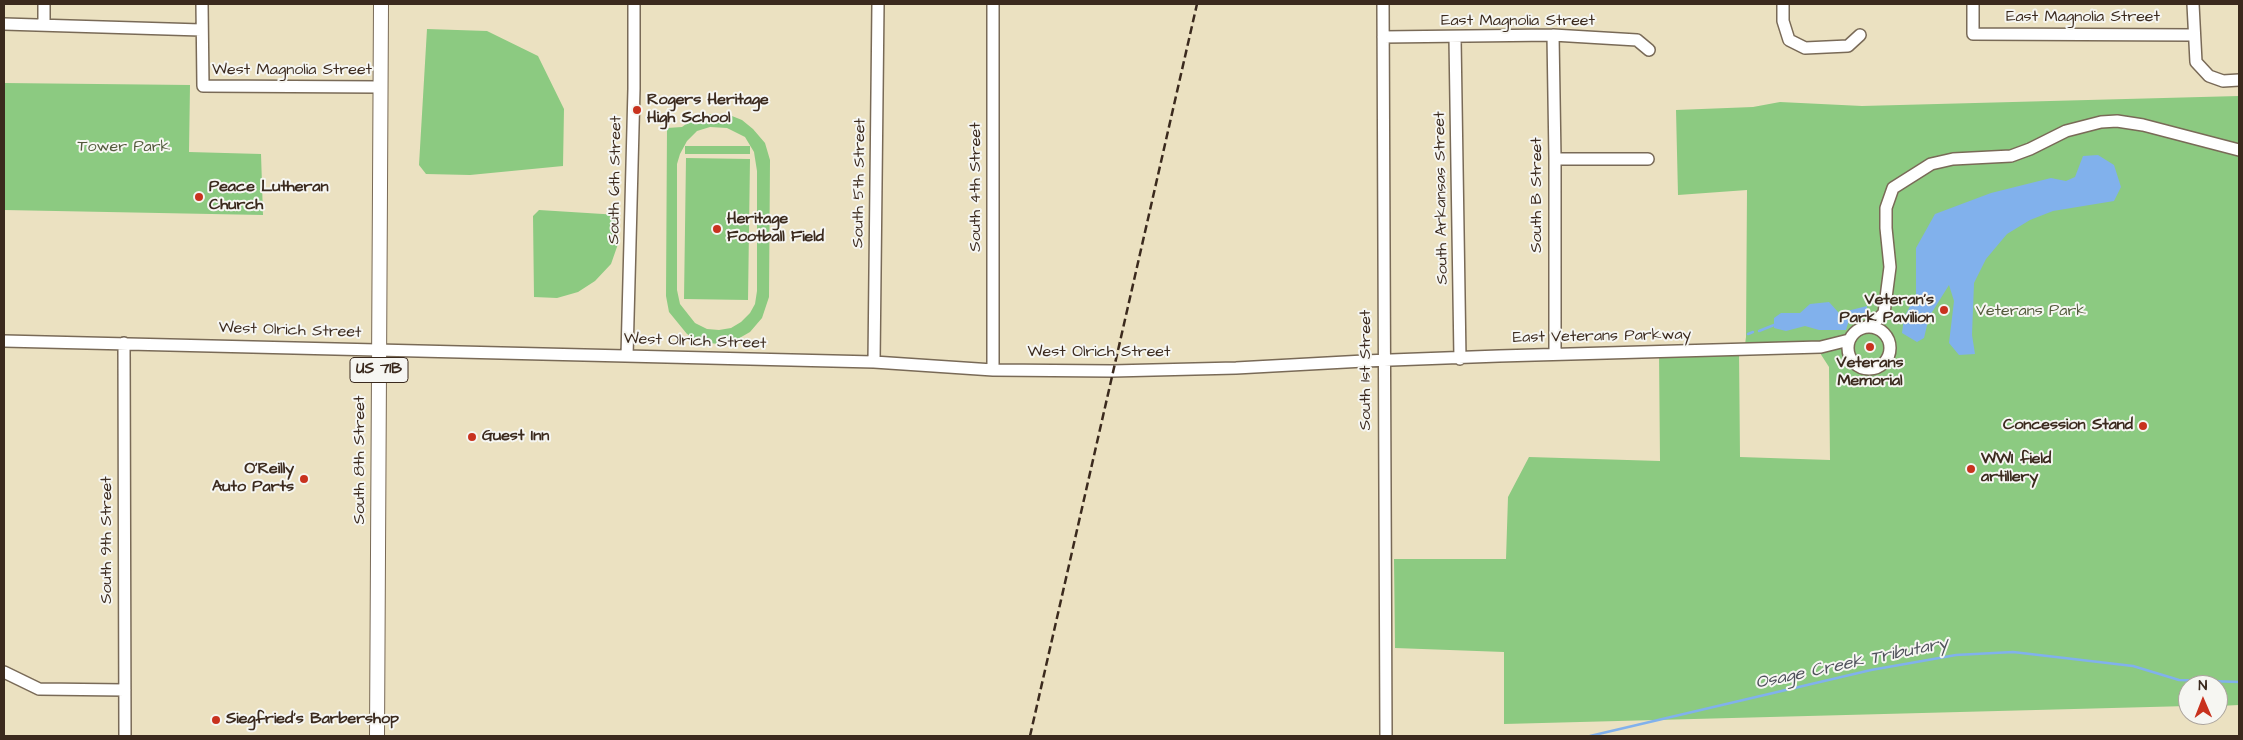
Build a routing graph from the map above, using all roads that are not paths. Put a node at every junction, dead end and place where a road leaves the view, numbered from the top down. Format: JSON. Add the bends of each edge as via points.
{"nodes":[{"id":1,"x":44,"y":4,"type":"edge"},
{"id":2,"x":202,"y":4,"type":"edge"},
{"id":3,"x":381,"y":4,"type":"edge"},
{"id":4,"x":634,"y":4,"type":"edge"},
{"id":5,"x":878,"y":4,"type":"edge"},
{"id":6,"x":993,"y":4,"type":"edge"},
{"id":7,"x":1383,"y":4,"type":"edge"},
{"id":8,"x":1783,"y":4,"type":"edge"},
{"id":9,"x":1973,"y":4,"type":"edge"},
{"id":10,"x":2193,"y":4,"type":"edge"},
{"id":11,"x":4,"y":24,"type":"edge"},
{"id":12,"x":44,"y":24,"type":"junction"},
{"id":13,"x":201,"y":30,"type":"junction"},
{"id":14,"x":1553,"y":35,"type":"junction"},
{"id":15,"x":1860,"y":35,"type":"dead end"},
{"id":16,"x":2194,"y":35,"type":"junction"},
{"id":17,"x":1383,"y":37,"type":"junction"},
{"id":18,"x":1455,"y":38,"type":"junction"},
{"id":19,"x":1649,"y":50,"type":"dead end"},
{"id":20,"x":2239,"y":80,"type":"edge"},
{"id":21,"x":380,"y":88,"type":"junction"},
{"id":22,"x":2239,"y":150,"type":"edge"},
{"id":23,"x":1555,"y":159,"type":"junction"},
{"id":24,"x":1648,"y":159,"type":"dead end"},
{"id":25,"x":1883,"y":316,"type":"junction"},
{"id":26,"x":1866,"y":327,"type":"junction"},
{"id":27,"x":1885,"y":333,"type":"junction"},
{"id":28,"x":1849,"y":340,"type":"junction"},
{"id":29,"x":4,"y":341,"type":"edge"},
{"id":30,"x":124,"y":343,"type":"junction"},
{"id":31,"x":1821,"y":347,"type":"junction"},
{"id":32,"x":379,"y":350,"type":"junction"},
{"id":33,"x":1555,"y":354,"type":"junction"},
{"id":34,"x":627,"y":356,"type":"junction"},
{"id":35,"x":1460,"y":358,"type":"junction"},
{"id":36,"x":1851,"y":359,"type":"junction"},
{"id":37,"x":1384,"y":360,"type":"junction"},
{"id":38,"x":874,"y":362,"type":"junction"},
{"id":39,"x":993,"y":370,"type":"junction"},
{"id":40,"x":4,"y":672,"type":"edge"},
{"id":41,"x":125,"y":690,"type":"junction"},
{"id":42,"x":125,"y":736,"type":"edge"},
{"id":43,"x":377,"y":736,"type":"edge"},
{"id":44,"x":1386,"y":736,"type":"edge"}],
"edges":[{"from":1,"to":12,"type":"street"},
{"from":2,"to":13,"type":"street"},
{"from":3,"to":21,"type":"main road","name":"South 8th Street","number":"US 71B"},
{"from":4,"to":34,"type":"street","name":"South 6th Street"},
{"from":5,"to":38,"type":"street","name":"South 5th Street"},
{"from":6,"to":39,"type":"street","name":"South 4th Street"},
{"from":7,"to":17,"type":"street","name":"South 1st Street"},
{"from":8,"to":15,"type":"street","via":[[1783,21],[1789,40],[1805,48],[1848,46]]},
{"from":9,"to":16,"type":"street","name":"East Magnolia Street","via":[[1973,34]]},
{"from":10,"to":16,"type":"street"},
{"from":11,"to":12,"type":"street"},
{"from":12,"to":13,"type":"street"},
{"from":13,"to":21,"type":"street","name":"West Magnolia Street","via":[[203,86]]},
{"from":14,"to":18,"type":"street","name":"East Magnolia Street"},
{"from":14,"to":19,"type":"street","name":"East Magnolia Street","via":[[1637,40]]},
{"from":14,"to":23,"type":"street","name":"South B Street"},
{"from":16,"to":20,"type":"street","via":[[2196,62],[2209,76],[2223,81]]},
{"from":17,"to":18,"type":"street","name":"East Magnolia Street"},
{"from":17,"to":37,"type":"street","name":"South 1st Street"},
{"from":18,"to":35,"type":"street","name":"South Arkansas Street"},
{"from":21,"to":32,"type":"main road","name":"South 8th Street","number":"US 71B"},
{"from":22,"to":25,"type":"street","via":[[2117,121],[2066,131],[2011,156],[1953,159],[1931,164],[1893,188],[1886,208],[1890,267]]},
{"from":23,"to":24,"type":"street"},
{"from":23,"to":33,"type":"street","name":"South B Street"},
{"from":25,"to":26,"type":"street","name":"East Veterans Parkway"},
{"from":25,"to":27,"type":"street"},
{"from":26,"to":27,"type":"street"},
{"from":26,"to":28,"type":"street","name":"East Veterans Parkway","via":[[1858,329]]},
{"from":27,"to":36,"type":"street","name":"East Veterans Parkway","via":[[1891,349],[1882,365],[1863,368]]},
{"from":28,"to":31,"type":"street","name":"East Veterans Parkway"},
{"from":28,"to":36,"type":"street"},
{"from":29,"to":30,"type":"street","name":"West Olrich Street"},
{"from":30,"to":32,"type":"street","name":"West Olrich Street"},
{"from":30,"to":41,"type":"street","name":"South 9th Street"},
{"from":31,"to":33,"type":"street","name":"East Veterans Parkway"},
{"from":31,"to":36,"type":"street","name":"East Veterans Parkway"},
{"from":32,"to":34,"type":"street","name":"West Olrich Street"},
{"from":32,"to":43,"type":"main road","name":"South 8th Street","number":"US 71B"},
{"from":33,"to":35,"type":"street","name":"East Veterans Parkway"},
{"from":34,"to":38,"type":"street","name":"West Olrich Street"},
{"from":35,"to":37,"type":"street","name":"East Veterans Parkway"},
{"from":37,"to":39,"type":"street","name":"West Olrich Street","via":[[1218,368]]},
{"from":37,"to":44,"type":"street","name":"South 1st Street"},
{"from":38,"to":39,"type":"street","name":"West Olrich Street"},
{"from":40,"to":41,"type":"street","via":[[39,688]]},
{"from":41,"to":42,"type":"street","name":"South 9th Street"}]}
